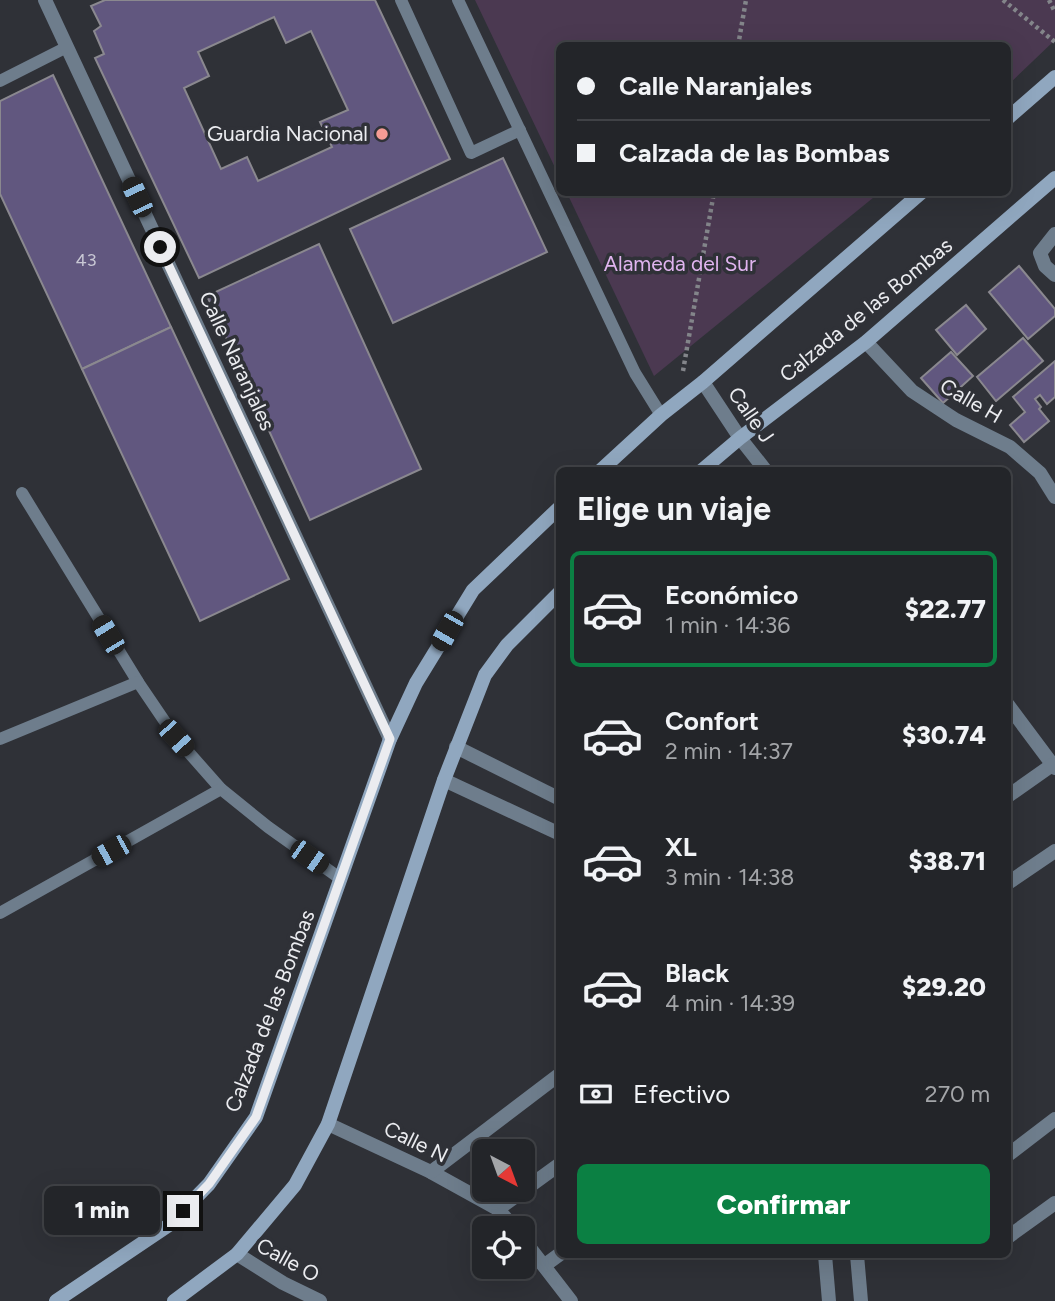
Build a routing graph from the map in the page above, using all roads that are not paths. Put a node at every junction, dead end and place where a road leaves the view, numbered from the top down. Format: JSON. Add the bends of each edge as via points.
{"nodes":[{"id":1,"x":46,"y":0,"type":"edge"},
{"id":2,"x":401,"y":0,"type":"edge"},
{"id":3,"x":458,"y":0,"type":"edge"},
{"id":4,"x":67,"y":47,"type":"junction"},
{"id":5,"x":1055,"y":78,"type":"edge"},
{"id":6,"x":0,"y":80,"type":"edge"},
{"id":7,"x":1011,"y":115,"type":"edge"},
{"id":8,"x":520,"y":130,"type":"junction"},
{"id":9,"x":1055,"y":178,"type":"edge"},
{"id":10,"x":917,"y":196,"type":"edge"},
{"id":11,"x":1055,"y":234,"type":"edge"},
{"id":12,"x":1055,"y":275,"type":"edge"},
{"id":13,"x":866,"y":342,"type":"junction"},
{"id":14,"x":703,"y":382,"type":"junction"},
{"id":15,"x":661,"y":415,"type":"junction"},
{"id":16,"x":740,"y":438,"type":"junction"},
{"id":17,"x":604,"y":467,"type":"edge"},
{"id":18,"x":706,"y":467,"type":"edge"},
{"id":19,"x":763,"y":467,"type":"edge"},
{"id":20,"x":22,"y":494,"type":"dead end"},
{"id":21,"x":1055,"y":497,"type":"edge"},
{"id":22,"x":556,"y":511,"type":"edge"},
{"id":23,"x":556,"y":596,"type":"edge"},
{"id":24,"x":138,"y":682,"type":"junction"},
{"id":25,"x":1011,"y":709,"type":"edge"},
{"id":26,"x":0,"y":739,"type":"edge"},
{"id":27,"x":390,"y":739,"type":"junction"},
{"id":28,"x":456,"y":747,"type":"junction"},
{"id":29,"x":1054,"y":767,"type":"edge"},
{"id":30,"x":444,"y":780,"type":"junction"},
{"id":31,"x":221,"y":789,"type":"junction"},
{"id":32,"x":1011,"y":794,"type":"edge"},
{"id":33,"x":556,"y":797,"type":"edge"},
{"id":34,"x":556,"y":832,"type":"edge"},
{"id":35,"x":1055,"y":851,"type":"edge"},
{"id":36,"x":341,"y":879,"type":"junction"},
{"id":37,"x":1011,"y":881,"type":"edge"},
{"id":38,"x":0,"y":914,"type":"edge"},
{"id":39,"x":556,"y":1077,"type":"edge"},
{"id":40,"x":1055,"y":1119,"type":"edge"},
{"id":41,"x":328,"y":1124,"type":"junction"},
{"id":42,"x":1011,"y":1153,"type":"edge"},
{"id":43,"x":556,"y":1167,"type":"edge"},
{"id":44,"x":431,"y":1172,"type":"junction"},
{"id":45,"x":1055,"y":1203,"type":"edge"},
{"id":46,"x":498,"y":1209,"type":"junction"},
{"id":47,"x":504,"y":1216,"type":"edge"},
{"id":48,"x":1011,"y":1235,"type":"edge"},
{"id":49,"x":535,"y":1253,"type":"edge"},
{"id":50,"x":237,"y":1254,"type":"junction"},
{"id":51,"x":556,"y":1257,"type":"edge"},
{"id":52,"x":825,"y":1258,"type":"edge"},
{"id":53,"x":857,"y":1258,"type":"edge"},
{"id":54,"x":545,"y":1265,"type":"junction"},
{"id":55,"x":56,"y":1301,"type":"edge"},
{"id":56,"x":174,"y":1301,"type":"edge"},
{"id":57,"x":320,"y":1301,"type":"edge"},
{"id":58,"x":571,"y":1301,"type":"edge"},
{"id":59,"x":829,"y":1301,"type":"edge"},
{"id":60,"x":861,"y":1301,"type":"edge"}],
"edges":[{"from":1,"to":4,"type":"street","name":"Calle Naranjales"},
{"from":2,"to":8,"type":"lane","via":[[471,153]]},
{"from":3,"to":8,"type":"lane"},
{"from":4,"to":6,"type":"lane"},
{"from":4,"to":27,"type":"street","name":"Calle Naranjales"},
{"from":5,"to":7,"type":"main road"},
{"from":8,"to":15,"type":"lane","via":[[635,373]]},
{"from":9,"to":13,"type":"main road","name":"Calzada de las Bombas"},
{"from":10,"to":14,"type":"main road"},
{"from":11,"to":12,"type":"street","via":[[1040,253]]},
{"from":13,"to":16,"type":"main road","name":"Calzada de las Bombas"},
{"from":13,"to":21,"type":"street","name":"Calle H","via":[[912,391],[1010,447],[1040,473]]},
{"from":14,"to":15,"type":"main road"},
{"from":14,"to":16,"type":"street","name":"Calle J"},
{"from":15,"to":17,"type":"main road"},
{"from":16,"to":18,"type":"main road","name":"Calzada de las Bombas"},
{"from":16,"to":19,"type":"street","name":"Calle J"},
{"from":20,"to":24,"type":"lane"},
{"from":22,"to":27,"type":"main road","name":"Calzada de las Bombas","via":[[473,590],[416,682]]},
{"from":23,"to":28,"type":"main road","via":[[507,645],[485,675]]},
{"from":24,"to":26,"type":"lane"},
{"from":24,"to":31,"type":"lane","via":[[176,738]]},
{"from":25,"to":29,"type":"street"},
{"from":27,"to":36,"type":"main road","name":"Calzada de las Bombas"},
{"from":28,"to":30,"type":"main road"},
{"from":28,"to":33,"type":"street"},
{"from":29,"to":32,"type":"street"},
{"from":30,"to":34,"type":"street"},
{"from":30,"to":41,"type":"main road"},
{"from":31,"to":36,"type":"lane"},
{"from":31,"to":38,"type":"lane"},
{"from":35,"to":37,"type":"street"},
{"from":36,"to":55,"type":"main road","name":"Calzada de las Bombas","via":[[256,1117],[209,1184],[169,1225]]},
{"from":39,"to":44,"type":"street"},
{"from":40,"to":42,"type":"street"},
{"from":41,"to":44,"type":"street","name":"Calle N"},
{"from":41,"to":50,"type":"main road","via":[[295,1185]]},
{"from":43,"to":46,"type":"street"},
{"from":44,"to":46,"type":"street","name":"Calle N"},
{"from":45,"to":48,"type":"street"},
{"from":46,"to":47,"type":"street","name":"Calle N"},
{"from":49,"to":54,"type":"street"},
{"from":50,"to":56,"type":"main road"},
{"from":50,"to":57,"type":"street","name":"Calle O"},
{"from":51,"to":54,"type":"street"},
{"from":52,"to":59,"type":"street"},
{"from":53,"to":60,"type":"street"},
{"from":54,"to":58,"type":"street"}]}
